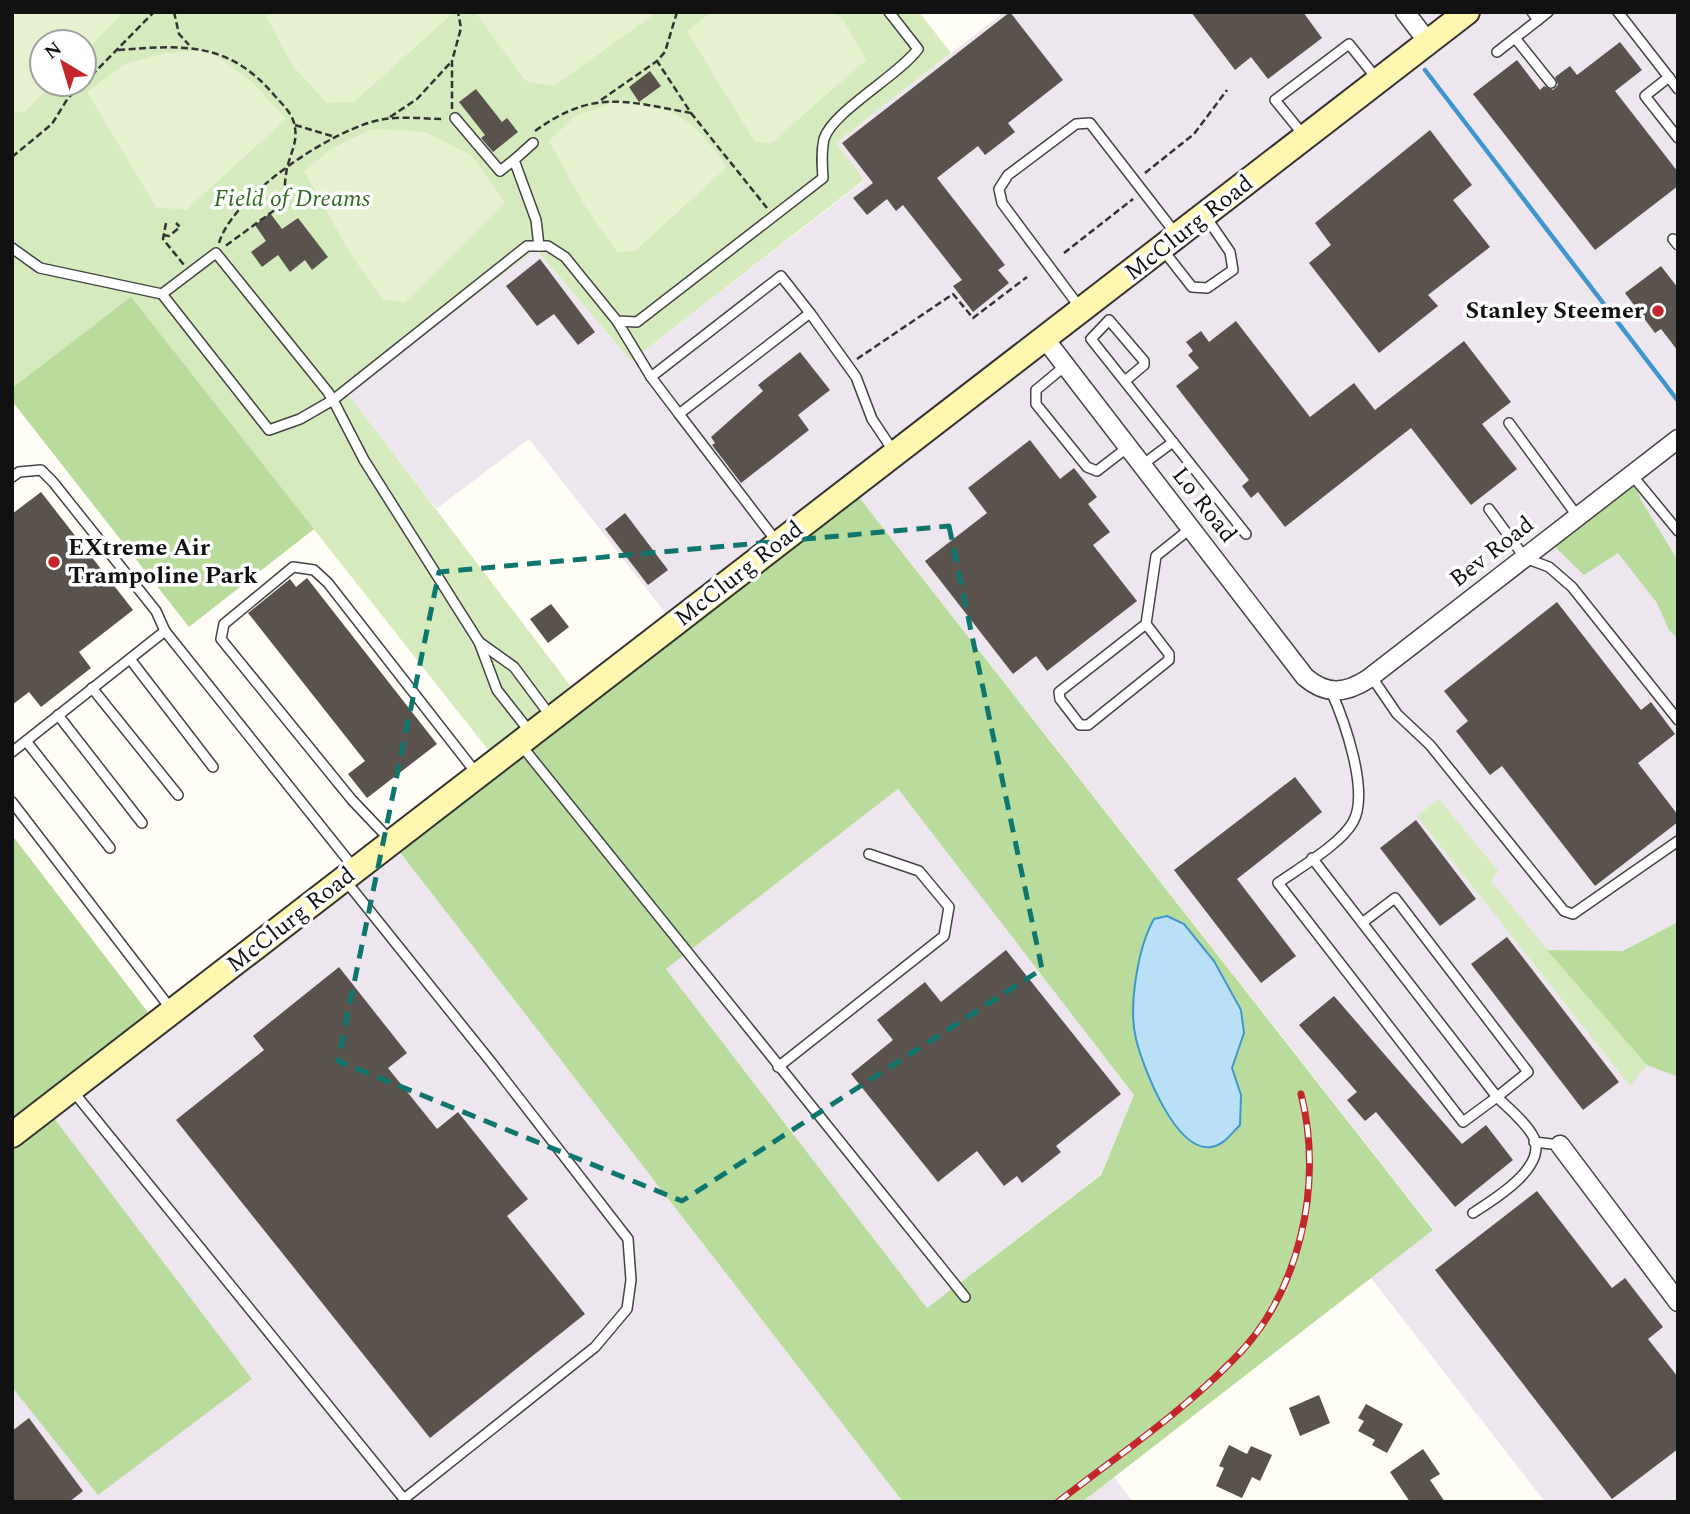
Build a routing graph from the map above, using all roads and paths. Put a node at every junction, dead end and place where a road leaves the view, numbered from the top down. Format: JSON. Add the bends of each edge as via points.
{"nodes":[{"id":1,"x":154,"y":12,"type":"edge"},
{"id":2,"x":174,"y":12,"type":"edge"},
{"id":3,"x":458,"y":12,"type":"edge"},
{"id":4,"x":677,"y":12,"type":"edge"},
{"id":5,"x":889,"y":12,"type":"edge"},
{"id":6,"x":1405,"y":12,"type":"edge"},
{"id":7,"x":1467,"y":12,"type":"edge"},
{"id":8,"x":1548,"y":12,"type":"edge"},
{"id":9,"x":1618,"y":12,"type":"edge"},
{"id":10,"x":1535,"y":16,"type":"edge"},
{"id":11,"x":1515,"y":38,"type":"junction"},
{"id":12,"x":1428,"y":42,"type":"junction"},
{"id":13,"x":192,"y":47,"type":"junction"},
{"id":14,"x":118,"y":50,"type":"junction"},
{"id":15,"x":1497,"y":52,"type":"dead end"},
{"id":16,"x":452,"y":61,"type":"junction"},
{"id":17,"x":657,"y":61,"type":"junction"},
{"id":18,"x":98,"y":69,"type":"edge"},
{"id":19,"x":1669,"y":77,"type":"junction"},
{"id":20,"x":1378,"y":80,"type":"junction"},
{"id":21,"x":1551,"y":83,"type":"dead end"},
{"id":22,"x":1678,"y":89,"type":"edge"},
{"id":23,"x":1227,"y":90,"type":"dead end"},
{"id":24,"x":68,"y":98,"type":"edge"},
{"id":25,"x":601,"y":100,"type":"junction"},
{"id":26,"x":691,"y":113,"type":"junction"},
{"id":27,"x":387,"y":118,"type":"junction"},
{"id":28,"x":455,"y":118,"type":"junction"},
{"id":29,"x":295,"y":125,"type":"junction"},
{"id":30,"x":335,"y":137,"type":"junction"},
{"id":31,"x":1305,"y":137,"type":"junction"},
{"id":32,"x":1678,"y":138,"type":"edge"},
{"id":33,"x":533,"y":144,"type":"joint"},
{"id":34,"x":12,"y":157,"type":"edge"},
{"id":35,"x":514,"y":160,"type":"junction"},
{"id":36,"x":287,"y":167,"type":"junction"},
{"id":37,"x":1139,"y":177,"type":"dead end"},
{"id":38,"x":1137,"y":196,"type":"dead end"},
{"id":39,"x":1205,"y":215,"type":"junction"},
{"id":40,"x":773,"y":216,"type":"junction"},
{"id":41,"x":166,"y":223,"type":"dead end"},
{"id":42,"x":176,"y":223,"type":"dead end"},
{"id":43,"x":163,"y":235,"type":"junction"},
{"id":44,"x":1170,"y":242,"type":"junction"},
{"id":45,"x":539,"y":246,"type":"junction"},
{"id":46,"x":12,"y":248,"type":"edge"},
{"id":47,"x":216,"y":253,"type":"junction"},
{"id":48,"x":1064,"y":253,"type":"dead end"},
{"id":49,"x":190,"y":273,"type":"junction"},
{"id":50,"x":1027,"y":277,"type":"dead end"},
{"id":51,"x":162,"y":294,"type":"junction"},
{"id":52,"x":1082,"y":311,"type":"junction"},
{"id":53,"x":810,"y":313,"type":"junction"},
{"id":54,"x":617,"y":321,"type":"junction"},
{"id":55,"x":1045,"y":340,"type":"junction"},
{"id":56,"x":848,"y":365,"type":"junction"},
{"id":57,"x":1065,"y":366,"type":"junction"},
{"id":58,"x":651,"y":377,"type":"junction"},
{"id":59,"x":1125,"y":381,"type":"junction"},
{"id":60,"x":333,"y":400,"type":"junction"},
{"id":61,"x":679,"y":414,"type":"junction"},
{"id":62,"x":1509,"y":423,"type":"dead end"},
{"id":63,"x":1678,"y":439,"type":"edge"},
{"id":64,"x":1173,"y":442,"type":"junction"},
{"id":65,"x":1128,"y":447,"type":"junction"},
{"id":66,"x":895,"y":454,"type":"junction"},
{"id":67,"x":1142,"y":465,"type":"junction"},
{"id":68,"x":1632,"y":475,"type":"junction"},
{"id":69,"x":12,"y":477,"type":"edge"},
{"id":70,"x":1489,"y":509,"type":"dead end"},
{"id":71,"x":1578,"y":517,"type":"junction"},
{"id":72,"x":1191,"y":528,"type":"junction"},
{"id":73,"x":1678,"y":531,"type":"edge"},
{"id":74,"x":1246,"y":534,"type":"dead end"},
{"id":75,"x":778,"y":544,"type":"junction"},
{"id":76,"x":1525,"y":558,"type":"junction"},
{"id":77,"x":1146,"y":624,"type":"junction"},
{"id":78,"x":165,"y":631,"type":"junction"},
{"id":79,"x":478,"y":642,"type":"junction"},
{"id":80,"x":130,"y":659,"type":"junction"},
{"id":81,"x":1371,"y":676,"type":"junction"},
{"id":82,"x":92,"y":688,"type":"junction"},
{"id":83,"x":1331,"y":691,"type":"junction"},
{"id":84,"x":58,"y":715,"type":"junction"},
{"id":85,"x":552,"y":719,"type":"junction"},
{"id":86,"x":1678,"y":720,"type":"edge"},
{"id":87,"x":526,"y":739,"type":"junction"},
{"id":88,"x":26,"y":741,"type":"junction"},
{"id":89,"x":12,"y":752,"type":"edge"},
{"id":90,"x":213,"y":767,"type":"dead end"},
{"id":91,"x":478,"y":776,"type":"junction"},
{"id":92,"x":178,"y":795,"type":"dead end"},
{"id":93,"x":12,"y":802,"type":"edge"},
{"id":94,"x":142,"y":823,"type":"dead end"},
{"id":95,"x":1678,"y":841,"type":"edge"},
{"id":96,"x":392,"y":842,"type":"junction"},
{"id":97,"x":110,"y":848,"type":"dead end"},
{"id":98,"x":869,"y":854,"type":"dead end"},
{"id":99,"x":1312,"y":858,"type":"junction"},
{"id":100,"x":350,"y":875,"type":"junction"},
{"id":101,"x":1362,"y":923,"type":"junction"},
{"id":102,"x":173,"y":1011,"type":"junction"},
{"id":103,"x":778,"y":1067,"type":"junction"},
{"id":104,"x":72,"y":1090,"type":"junction"},
{"id":105,"x":1497,"y":1097,"type":"junction"},
{"id":106,"x":12,"y":1135,"type":"edge"},
{"id":107,"x":1534,"y":1142,"type":"junction"},
{"id":108,"x":1559,"y":1144,"type":"joint"},
{"id":109,"x":1473,"y":1213,"type":"dead end"},
{"id":110,"x":965,"y":1297,"type":"dead end"},
{"id":111,"x":1678,"y":1302,"type":"edge"}],
"edges":[{"from":1,"to":14,"type":"path"},
{"from":2,"to":13,"type":"path","via":[[179,34]]},
{"from":3,"to":16,"type":"path","via":[[461,28]]},
{"from":4,"to":17,"type":"path","via":[[665,52]]},
{"from":5,"to":40,"type":"lane","via":[[918,49],[825,136],[822,178]]},
{"from":6,"to":12,"type":"street"},
{"from":7,"to":12,"type":"street","name":"McClurg Road"},
{"from":8,"to":10,"type":"lane"},
{"from":9,"to":19,"type":"lane"},
{"from":10,"to":11,"type":"lane"},
{"from":11,"to":15,"type":"lane"},
{"from":11,"to":21,"type":"lane"},
{"from":12,"to":20,"type":"street","name":"McClurg Road"},
{"from":13,"to":14,"type":"path"},
{"from":13,"to":29,"type":"path","via":[[253,73]]},
{"from":14,"to":18,"type":"path"},
{"from":16,"to":27,"type":"path","via":[[417,99]]},
{"from":16,"to":28,"type":"path"},
{"from":17,"to":25,"type":"path"},
{"from":17,"to":26,"type":"path"},
{"from":19,"to":22,"type":"lane"},
{"from":19,"to":32,"type":"lane","via":[[1645,96]]},
{"from":20,"to":31,"type":"street","name":"McClurg Road"},
{"from":20,"to":31,"type":"lane","via":[[1349,44],[1275,100]]},
{"from":23,"to":37,"type":"path","via":[[1194,134]]},
{"from":24,"to":34,"type":"path","via":[[52,124]]},
{"from":25,"to":26,"type":"path"},
{"from":25,"to":33,"type":"path","via":[[554,117],[530,135]]},
{"from":26,"to":40,"type":"path"},
{"from":27,"to":28,"type":"path"},
{"from":27,"to":30,"type":"path"},
{"from":28,"to":35,"type":"lane","via":[[500,171]]},
{"from":29,"to":30,"type":"path"},
{"from":29,"to":36,"type":"path"},
{"from":30,"to":36,"type":"path"},
{"from":31,"to":39,"type":"street","name":"McClurg Road"},
{"from":33,"to":35,"type":"lane"},
{"from":35,"to":45,"type":"lane","via":[[536,220]]},
{"from":36,"to":47,"type":"path","via":[[234,214]]},
{"from":36,"to":47,"type":"path","via":[[285,207]]},
{"from":38,"to":48,"type":"path"},
{"from":39,"to":44,"type":"street","name":"McClurg Road"},
{"from":39,"to":44,"type":"lane","via":[[1230,252],[1233,270],[1207,288],[1192,287]]},
{"from":40,"to":54,"type":"lane","via":[[637,322]]},
{"from":41,"to":43,"type":"path"},
{"from":42,"to":43,"type":"path","via":[[180,227]]},
{"from":43,"to":49,"type":"path"},
{"from":44,"to":52,"type":"street","name":"McClurg Road"},
{"from":44,"to":52,"type":"lane","via":[[1090,123],[1076,124],[1008,175],[999,189],[1002,203]]},
{"from":45,"to":54,"type":"lane","via":[[548,246],[565,257]]},
{"from":45,"to":60,"type":"lane","via":[[527,246]]},
{"from":46,"to":51,"type":"lane","via":[[40,268]]},
{"from":47,"to":49,"type":"lane"},
{"from":47,"to":60,"type":"lane"},
{"from":49,"to":51,"type":"lane"},
{"from":50,"to":56,"type":"path","via":[[973,318],[953,294]]},
{"from":51,"to":60,"type":"lane","via":[[268,430]]},
{"from":52,"to":55,"type":"street","name":"McClurg Road"},
{"from":53,"to":56,"type":"lane"},
{"from":53,"to":58,"type":"lane","via":[[781,276]]},
{"from":53,"to":61,"type":"lane"},
{"from":54,"to":58,"type":"lane"},
{"from":55,"to":57,"type":"street","name":"Lo Road"},
{"from":55,"to":66,"type":"street","name":"McClurg Road"},
{"from":56,"to":66,"type":"lane","via":[[872,419]]},
{"from":57,"to":65,"type":"street","name":"Lo Road"},
{"from":57,"to":65,"type":"lane","via":[[1036,390],[1036,404],[1087,467],[1097,471]]},
{"from":58,"to":61,"type":"lane"},
{"from":59,"to":59,"type":"lane","via":[[1091,339],[1109,320],[1144,361]]},
{"from":59,"to":64,"type":"lane"},
{"from":60,"to":79,"type":"lane","via":[[363,460]]},
{"from":61,"to":75,"type":"lane"},
{"from":62,"to":71,"type":"lane"},
{"from":63,"to":68,"type":"street","name":"Bev Road"},
{"from":64,"to":67,"type":"lane"},
{"from":64,"to":74,"type":"lane"},
{"from":65,"to":67,"type":"street","name":"Lo Road"},
{"from":66,"to":75,"type":"street","name":"McClurg Road"},
{"from":67,"to":72,"type":"street","name":"Lo Road"},
{"from":68,"to":71,"type":"street","name":"Bev Road"},
{"from":68,"to":73,"type":"lane"},
{"from":69,"to":78,"type":"lane","via":[[41,470],[53,482],[156,611]]},
{"from":70,"to":76,"type":"lane"},
{"from":71,"to":76,"type":"street","name":"Bev Road"},
{"from":72,"to":77,"type":"lane","via":[[1156,556]]},
{"from":72,"to":83,"type":"street","name":"Lo Road","via":[[1305,677]]},
{"from":75,"to":85,"type":"street","name":"McClurg Road"},
{"from":76,"to":81,"type":"street","name":"Bev Road"},
{"from":76,"to":86,"type":"lane","via":[[1549,567],[1572,587]]},
{"from":77,"to":77,"type":"lane","via":[[1059,692],[1059,699],[1080,725],[1088,725],[1169,660]]},
{"from":78,"to":80,"type":"lane"},
{"from":78,"to":100,"type":"lane"},
{"from":79,"to":85,"type":"lane","via":[[514,667]]},
{"from":79,"to":87,"type":"lane","via":[[497,690]]},
{"from":80,"to":82,"type":"lane"},
{"from":80,"to":90,"type":"lane"},
{"from":81,"to":83,"type":"street","name":"Bev Road","via":[[1349,690]]},
{"from":81,"to":95,"type":"lane","via":[[1397,714],[1430,745],[1564,911],[1573,914]]},
{"from":82,"to":84,"type":"lane"},
{"from":82,"to":92,"type":"lane"},
{"from":83,"to":99,"type":"lane","via":[[1356,776],[1358,808],[1340,837]]},
{"from":84,"to":88,"type":"lane"},
{"from":84,"to":94,"type":"lane"},
{"from":85,"to":87,"type":"street","name":"McClurg Road"},
{"from":87,"to":91,"type":"street","name":"McClurg Road"},
{"from":87,"to":103,"type":"lane"},
{"from":88,"to":89,"type":"lane"},
{"from":88,"to":97,"type":"lane"},
{"from":91,"to":96,"type":"street","name":"McClurg Road"},
{"from":91,"to":96,"type":"lane","via":[[328,583],[314,570],[293,567],[224,624],[221,639],[352,800]]},
{"from":93,"to":102,"type":"lane"},
{"from":96,"to":100,"type":"street","name":"McClurg Road"},
{"from":98,"to":103,"type":"lane","via":[[919,870],[949,906],[944,936]]},
{"from":99,"to":101,"type":"lane"},
{"from":99,"to":105,"type":"lane","via":[[1278,883],[1463,1122]]},
{"from":100,"to":102,"type":"street","name":"McClurg Road"},
{"from":100,"to":104,"type":"lane","via":[[628,1239],[631,1280],[627,1308],[594,1347],[404,1499]]},
{"from":101,"to":105,"type":"lane"},
{"from":101,"to":105,"type":"lane","via":[[1395,898],[1528,1072]]},
{"from":102,"to":104,"type":"street","name":"McClurg Road"},
{"from":103,"to":110,"type":"lane"},
{"from":104,"to":106,"type":"street","name":"McClurg Road"},
{"from":105,"to":107,"type":"lane"},
{"from":107,"to":108,"type":"lane"},
{"from":107,"to":109,"type":"lane","via":[[1529,1167],[1512,1186]]},
{"from":108,"to":111,"type":"street"}]}
